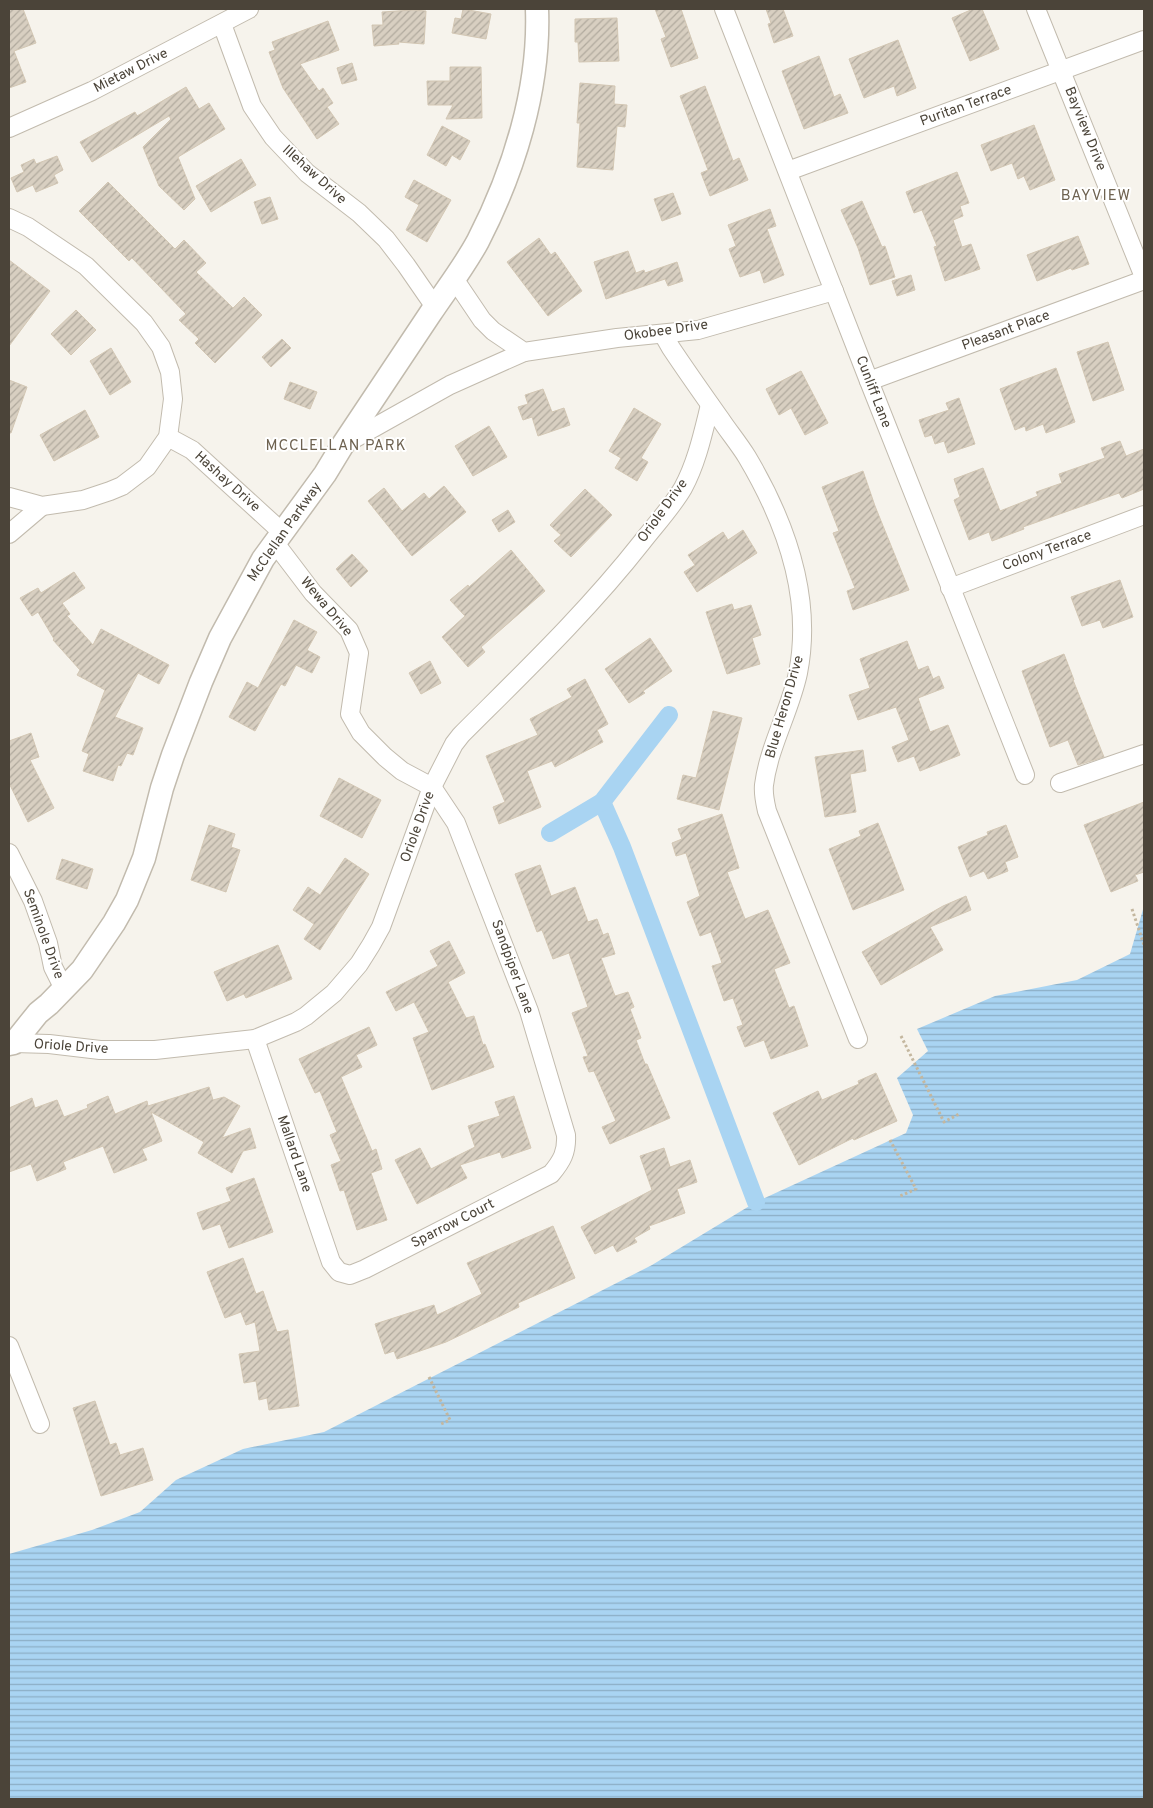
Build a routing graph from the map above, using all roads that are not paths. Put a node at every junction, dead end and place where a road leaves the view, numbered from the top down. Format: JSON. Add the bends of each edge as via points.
{"nodes":[{"id":1,"x":249,"y":9,"type":"edge"},
{"id":2,"x":537,"y":9,"type":"edge"},
{"id":3,"x":724,"y":9,"type":"edge"},
{"id":4,"x":1036,"y":9,"type":"edge"},
{"id":5,"x":222,"y":24,"type":"junction"},
{"id":6,"x":1144,"y":40,"type":"edge"},
{"id":7,"x":1061,"y":71,"type":"junction"},
{"id":8,"x":9,"y":128,"type":"edge"},
{"id":9,"x":788,"y":170,"type":"junction"},
{"id":10,"x":9,"y":218,"type":"edge"},
{"id":11,"x":1144,"y":279,"type":"edge"},
{"id":12,"x":455,"y":280,"type":"junction"},
{"id":13,"x":834,"y":291,"type":"junction"},
{"id":14,"x":435,"y":307,"type":"junction"},
{"id":15,"x":663,"y":334,"type":"junction"},
{"id":16,"x":524,"y":352,"type":"junction"},
{"id":17,"x":869,"y":381,"type":"junction"},
{"id":18,"x":710,"y":405,"type":"junction"},
{"id":19,"x":168,"y":437,"type":"junction"},
{"id":20,"x":342,"y":446,"type":"junction"},
{"id":21,"x":9,"y":497,"type":"edge"},
{"id":22,"x":42,"y":506,"type":"junction"},
{"id":23,"x":1144,"y":515,"type":"edge"},
{"id":24,"x":9,"y":534,"type":"edge"},
{"id":25,"x":279,"y":538,"type":"junction"},
{"id":26,"x":950,"y":588,"type":"junction"},
{"id":27,"x":1144,"y":754,"type":"edge"},
{"id":28,"x":1025,"y":774,"type":"dead end"},
{"id":29,"x":1060,"y":783,"type":"dead end"},
{"id":30,"x":432,"y":787,"type":"junction"},
{"id":31,"x":9,"y":853,"type":"edge"},
{"id":32,"x":64,"y":989,"type":"junction"},
{"id":33,"x":858,"y":1038,"type":"dead end"},
{"id":34,"x":255,"y":1039,"type":"junction"},
{"id":35,"x":11,"y":1044,"type":"edge"},
{"id":36,"x":564,"y":1157,"type":"joint"},
{"id":37,"x":335,"y":1268,"type":"joint"},
{"id":38,"x":9,"y":1346,"type":"edge"},
{"id":39,"x":40,"y":1424,"type":"dead end"}],
"edges":[{"from":1,"to":5,"type":"street","name":"Mietaw Drive"},
{"from":2,"to":12,"type":"street","name":"McClellan Parkway","via":[[536,53],[530,90],[511,164],[481,234]]},
{"from":3,"to":9,"type":"street","name":"Cunliff Lane"},
{"from":4,"to":7,"type":"street","name":"Bayview Drive"},
{"from":5,"to":8,"type":"street","name":"Mietaw Drive","via":[[92,92]]},
{"from":5,"to":14,"type":"street","name":"Illehaw Drive","via":[[252,106],[273,137],[307,173],[359,213],[386,239]]},
{"from":6,"to":7,"type":"street","name":"Puritan Terrace"},
{"from":7,"to":9,"type":"street","name":"Puritan Terrace"},
{"from":7,"to":11,"type":"street","name":"Bayview Drive"},
{"from":9,"to":13,"type":"street","name":"Cunliff Lane"},
{"from":10,"to":19,"type":"street","via":[[86,266],[130,307],[156,338],[172,385]]},
{"from":11,"to":17,"type":"street","name":"Pleasant Place"},
{"from":12,"to":14,"type":"street","name":"McClellan Parkway"},
{"from":12,"to":16,"type":"street","via":[[482,320]]},
{"from":13,"to":15,"type":"street","name":"Okobee Drive","via":[[698,330]]},
{"from":13,"to":17,"type":"street","name":"Cunliff Lane"},
{"from":14,"to":20,"type":"street","name":"McClellan Parkway"},
{"from":15,"to":16,"type":"street","name":"Okobee Drive"},
{"from":15,"to":18,"type":"street","name":"Blue Heron Drive"},
{"from":16,"to":20,"type":"street","name":"Okobee Drive","via":[[450,385]]},
{"from":17,"to":26,"type":"street","name":"Cunliff Lane"},
{"from":18,"to":30,"type":"street","name":"Oriole Drive","via":[[696,458],[673,502],[577,618],[461,735]]},
{"from":18,"to":33,"type":"street","name":"Blue Heron Drive","via":[[746,456],[768,496],[798,578],[802,650],[797,676],[771,755],[764,795],[767,811]]},
{"from":19,"to":22,"type":"street","via":[[148,467],[122,486],[83,500]]},
{"from":19,"to":25,"type":"street","name":"Hashay Drive","via":[[192,450]]},
{"from":20,"to":25,"type":"street","name":"McClellan Parkway"},
{"from":21,"to":22,"type":"street"},
{"from":22,"to":24,"type":"street"},
{"from":23,"to":26,"type":"street","name":"Colony Terrace"},
{"from":25,"to":30,"type":"street","name":"Wewa Drive","via":[[314,593],[349,630],[359,653],[350,714],[361,733],[402,770]]},
{"from":25,"to":32,"type":"street","name":"McClellan Parkway","via":[[242,595],[201,682],[173,755],[144,858],[127,900],[102,944]]},
{"from":26,"to":28,"type":"street","name":"Cunliff Lane"},
{"from":27,"to":29,"type":"street"},
{"from":30,"to":34,"type":"street","name":"Oriole Drive","via":[[380,927],[360,964],[334,993],[306,1016]]},
{"from":30,"to":36,"type":"street","name":"Sandpiper Lane","via":[[456,823],[529,1012],[566,1135]]},
{"from":31,"to":32,"type":"street","name":"Seminole Drive","via":[[33,901],[53,967]]},
{"from":32,"to":35,"type":"street","name":"McClellan Parkway"},
{"from":34,"to":35,"type":"street","name":"Oriole Drive","via":[[155,1050]]},
{"from":34,"to":37,"type":"street","name":"Mallard Lane"},
{"from":36,"to":37,"type":"street","name":"Sparrow Court","via":[[551,1174],[365,1269],[350,1274]]},
{"from":38,"to":39,"type":"street"}]}
